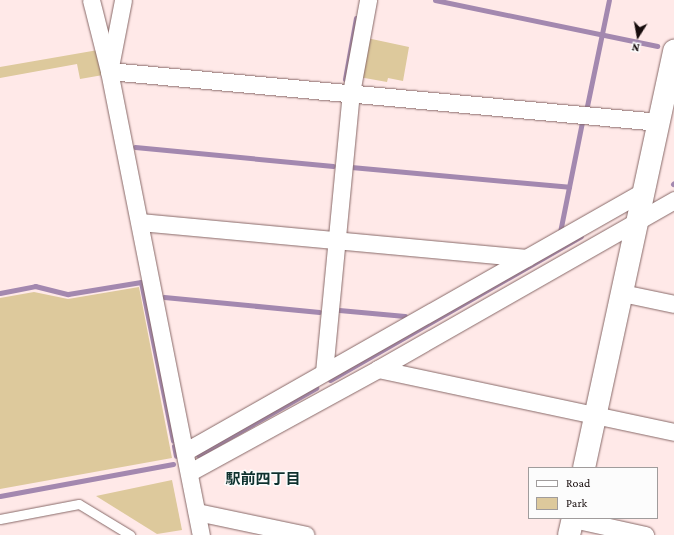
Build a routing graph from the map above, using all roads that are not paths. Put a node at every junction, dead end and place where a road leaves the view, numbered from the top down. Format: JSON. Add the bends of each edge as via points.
{"nodes":[{"id":1,"x":91,"y":0,"type":"edge"},
{"id":2,"x":123,"y":0,"type":"edge"},
{"id":3,"x":368,"y":0,"type":"edge"},
{"id":4,"x":673,"y":61,"type":"edge"},
{"id":5,"x":109,"y":71,"type":"junction"},
{"id":6,"x":351,"y":93,"type":"junction"},
{"id":7,"x":659,"y":122,"type":"junction"},
{"id":8,"x":644,"y":191,"type":"junction"},
{"id":9,"x":674,"y":200,"type":"edge"},
{"id":10,"x":140,"y":222,"type":"junction"},
{"id":11,"x":637,"y":222,"type":"junction"},
{"id":12,"x":337,"y":241,"type":"junction"},
{"id":13,"x":526,"y":258,"type":"junction"},
{"id":14,"x":622,"y":293,"type":"junction"},
{"id":15,"x":674,"y":304,"type":"edge"},
{"id":16,"x":378,"y":369,"type":"junction"},
{"id":17,"x":324,"y":372,"type":"junction"},
{"id":18,"x":595,"y":415,"type":"junction"},
{"id":19,"x":674,"y":432,"type":"edge"},
{"id":20,"x":186,"y":451,"type":"junction"},
{"id":21,"x":584,"y":467,"type":"edge"},
{"id":22,"x":190,"y":472,"type":"junction"},
{"id":23,"x":197,"y":512,"type":"junction"},
{"id":24,"x":0,"y":519,"type":"edge"},
{"id":25,"x":572,"y":524,"type":"edge"},
{"id":26,"x":130,"y":535,"type":"edge"},
{"id":27,"x":201,"y":535,"type":"edge"},
{"id":28,"x":306,"y":535,"type":"edge"},
{"id":29,"x":645,"y":535,"type":"edge"}],
"edges":[{"from":1,"to":5,"type":"street"},
{"from":2,"to":5,"type":"street"},
{"from":3,"to":6,"type":"street"},
{"from":4,"to":7,"type":"street"},
{"from":5,"to":6,"type":"street"},
{"from":5,"to":10,"type":"street"},
{"from":6,"to":7,"type":"street"},
{"from":6,"to":12,"type":"street"},
{"from":7,"to":8,"type":"street"},
{"from":8,"to":11,"type":"street"},
{"from":8,"to":13,"type":"street"},
{"from":9,"to":11,"type":"street"},
{"from":10,"to":12,"type":"street"},
{"from":10,"to":20,"type":"street"},
{"from":11,"to":14,"type":"street"},
{"from":11,"to":16,"type":"street"},
{"from":12,"to":13,"type":"street"},
{"from":12,"to":17,"type":"street"},
{"from":13,"to":17,"type":"street"},
{"from":14,"to":15,"type":"street"},
{"from":14,"to":18,"type":"street"},
{"from":16,"to":18,"type":"street"},
{"from":16,"to":22,"type":"street"},
{"from":17,"to":20,"type":"street"},
{"from":18,"to":19,"type":"street"},
{"from":18,"to":21,"type":"street"},
{"from":20,"to":22,"type":"street"},
{"from":22,"to":23,"type":"street"},
{"from":23,"to":27,"type":"street"},
{"from":23,"to":28,"type":"street"},
{"from":24,"to":26,"type":"lane","via":[[79,504]]},
{"from":25,"to":29,"type":"street"}]}
